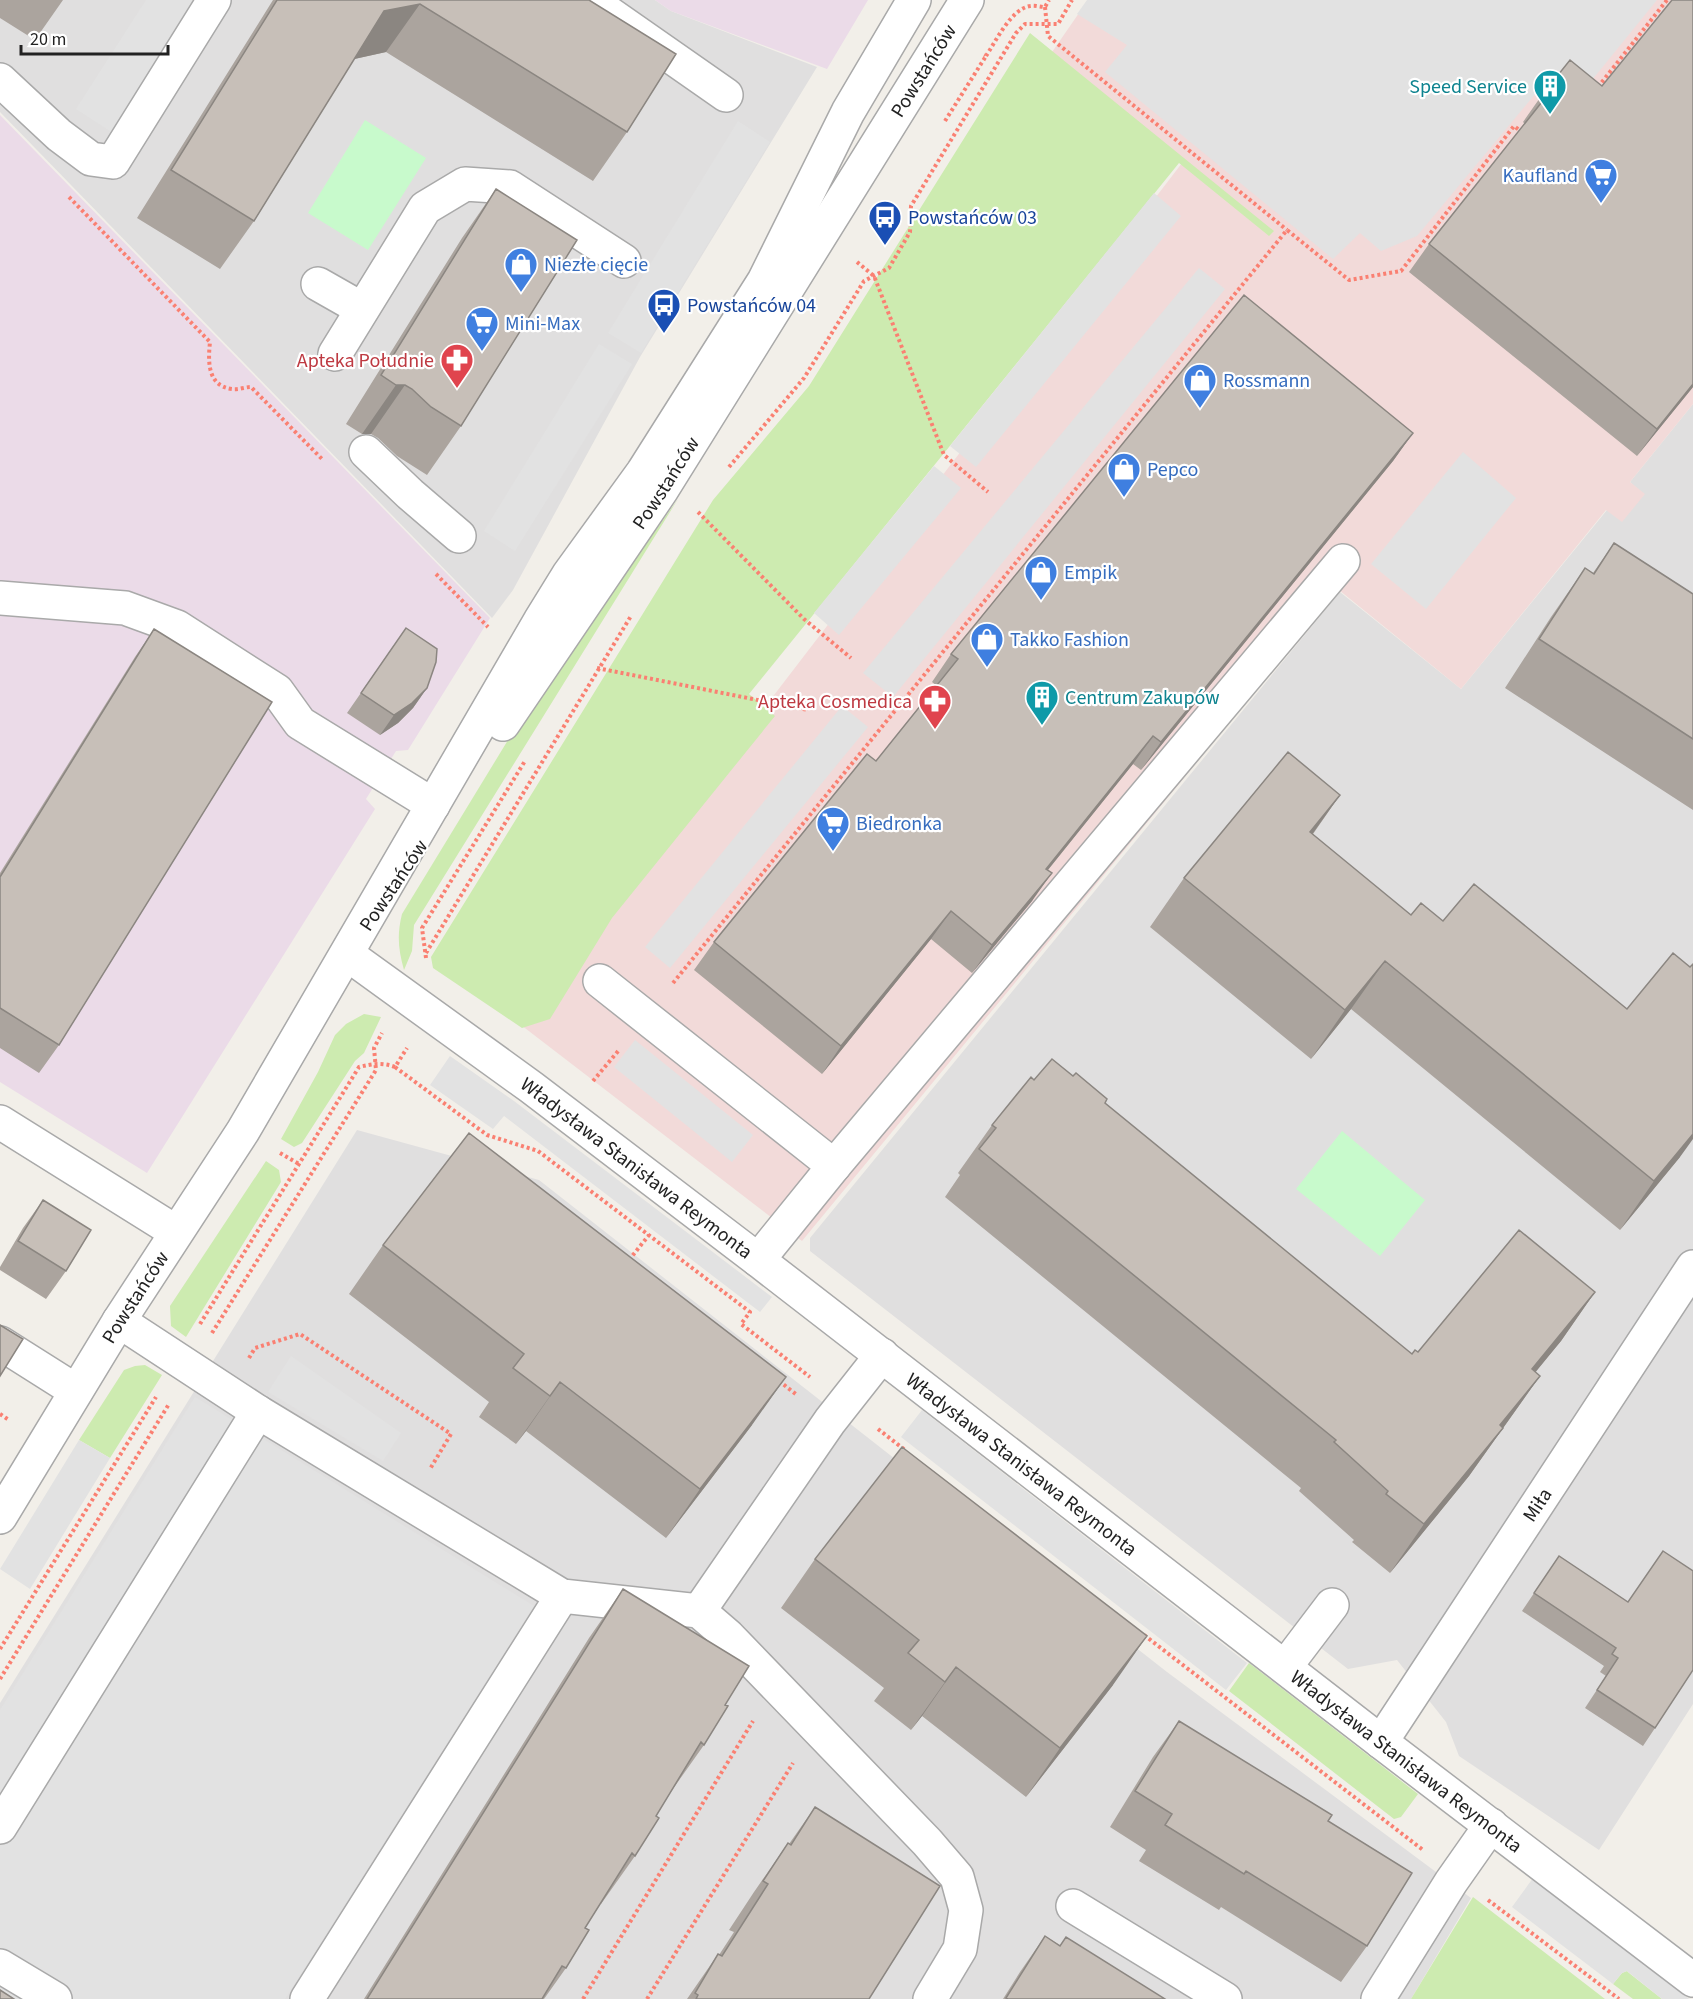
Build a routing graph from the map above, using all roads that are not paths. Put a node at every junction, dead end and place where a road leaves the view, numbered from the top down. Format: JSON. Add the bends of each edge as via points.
{"nodes":[{"id":1,"x":214,"y":0,"type":"edge"},
{"id":2,"x":590,"y":0,"type":"edge"},
{"id":3,"x":914,"y":0,"type":"edge"},
{"id":4,"x":967,"y":0,"type":"edge"},
{"id":5,"x":0,"y":80,"type":"edge"},
{"id":6,"x":726,"y":95,"type":"dead end"},
{"id":7,"x":624,"y":261,"type":"dead end"},
{"id":8,"x":318,"y":284,"type":"dead end"},
{"id":9,"x":362,"y":309,"type":"junction"},
{"id":10,"x":335,"y":354,"type":"dead end"},
{"id":11,"x":366,"y":452,"type":"dead end"},
{"id":12,"x":459,"y":536,"type":"dead end"},
{"id":13,"x":1343,"y":561,"type":"dead end"},
{"id":14,"x":0,"y":598,"type":"edge"},
{"id":15,"x":433,"y":805,"type":"junction"},
{"id":16,"x":347,"y":954,"type":"junction"},
{"id":17,"x":600,"y":981,"type":"dead end"},
{"id":18,"x":0,"y":1122,"type":"edge"},
{"id":19,"x":834,"y":1166,"type":"junction"},
{"id":20,"x":176,"y":1232,"type":"junction"},
{"id":21,"x":758,"y":1260,"type":"junction"},
{"id":22,"x":1693,"y":1267,"type":"edge"},
{"id":23,"x":119,"y":1321,"type":"junction"},
{"id":24,"x":0,"y":1343,"type":"edge"},
{"id":25,"x":882,"y":1355,"type":"junction"},
{"id":26,"x":76,"y":1391,"type":"junction"},
{"id":27,"x":258,"y":1412,"type":"junction"},
{"id":28,"x":0,"y":1517,"type":"edge"},
{"id":29,"x":562,"y":1596,"type":"junction"},
{"id":30,"x":1332,"y":1605,"type":"dead end"},
{"id":31,"x":699,"y":1611,"type":"junction"},
{"id":32,"x":1285,"y":1667,"type":"junction"},
{"id":33,"x":1381,"y":1742,"type":"junction"},
{"id":34,"x":1491,"y":1825,"type":"junction"},
{"id":35,"x":0,"y":1827,"type":"edge"},
{"id":36,"x":1073,"y":1906,"type":"dead end"},
{"id":37,"x":0,"y":1966,"type":"edge"},
{"id":38,"x":1693,"y":1980,"type":"edge"},
{"id":39,"x":55,"y":1999,"type":"edge"},
{"id":40,"x":307,"y":1999,"type":"edge"},
{"id":41,"x":930,"y":1999,"type":"edge"},
{"id":42,"x":1225,"y":1999,"type":"edge"},
{"id":43,"x":1378,"y":1999,"type":"edge"}],
"edges":[{"from":1,"to":5,"type":"street","via":[[113,162],[91,159]]},
{"from":2,"to":6,"type":"street"},
{"from":3,"to":15,"type":"street","name":"Powstańców","via":[[848,112],[764,281],[643,472],[569,574]]},
{"from":4,"to":16,"type":"street","name":"Powstańców","via":[[661,491]]},
{"from":7,"to":9,"type":"street","via":[[510,188],[465,184],[425,208]]},
{"from":8,"to":9,"type":"street"},
{"from":9,"to":10,"type":"street"},
{"from":11,"to":12,"type":"street"},
{"from":13,"to":19,"type":"street"},
{"from":14,"to":15,"type":"street","via":[[125,608],[177,627],[277,691],[300,723]]},
{"from":15,"to":16,"type":"street","name":"Powstańców"},
{"from":16,"to":20,"type":"street","name":"Powstańców","via":[[243,1131]]},
{"from":16,"to":21,"type":"street","name":"Władysława Stanisława Reymonta","via":[[531,1087]]},
{"from":17,"to":19,"type":"street"},
{"from":18,"to":20,"type":"street"},
{"from":19,"to":21,"type":"street"},
{"from":20,"to":23,"type":"street","name":"Powstańców"},
{"from":21,"to":25,"type":"street","name":"Władysława Stanisława Reymonta"},
{"from":22,"to":33,"type":"street","name":"Miła"},
{"from":23,"to":26,"type":"street","name":"Powstańców"},
{"from":23,"to":27,"type":"street"},
{"from":24,"to":26,"type":"street"},
{"from":25,"to":31,"type":"street","via":[[837,1412]]},
{"from":25,"to":32,"type":"street","name":"Władysława Stanisława Reymonta"},
{"from":26,"to":28,"type":"street","name":"Powstańców"},
{"from":27,"to":29,"type":"street"},
{"from":27,"to":35,"type":"street"},
{"from":29,"to":31,"type":"street"},
{"from":29,"to":40,"type":"street"},
{"from":30,"to":32,"type":"street"},
{"from":31,"to":41,"type":"street","via":[[816,1726],[957,1877],[966,1910],[960,1949]]},
{"from":32,"to":33,"type":"street","name":"Władysława Stanisława Reymonta"},
{"from":33,"to":34,"type":"street","name":"Władysława Stanisława Reymonta"},
{"from":34,"to":38,"type":"street","name":"Władysława Stanisława Reymonta"},
{"from":34,"to":43,"type":"street"},
{"from":36,"to":42,"type":"street"},
{"from":37,"to":39,"type":"street"}]}
